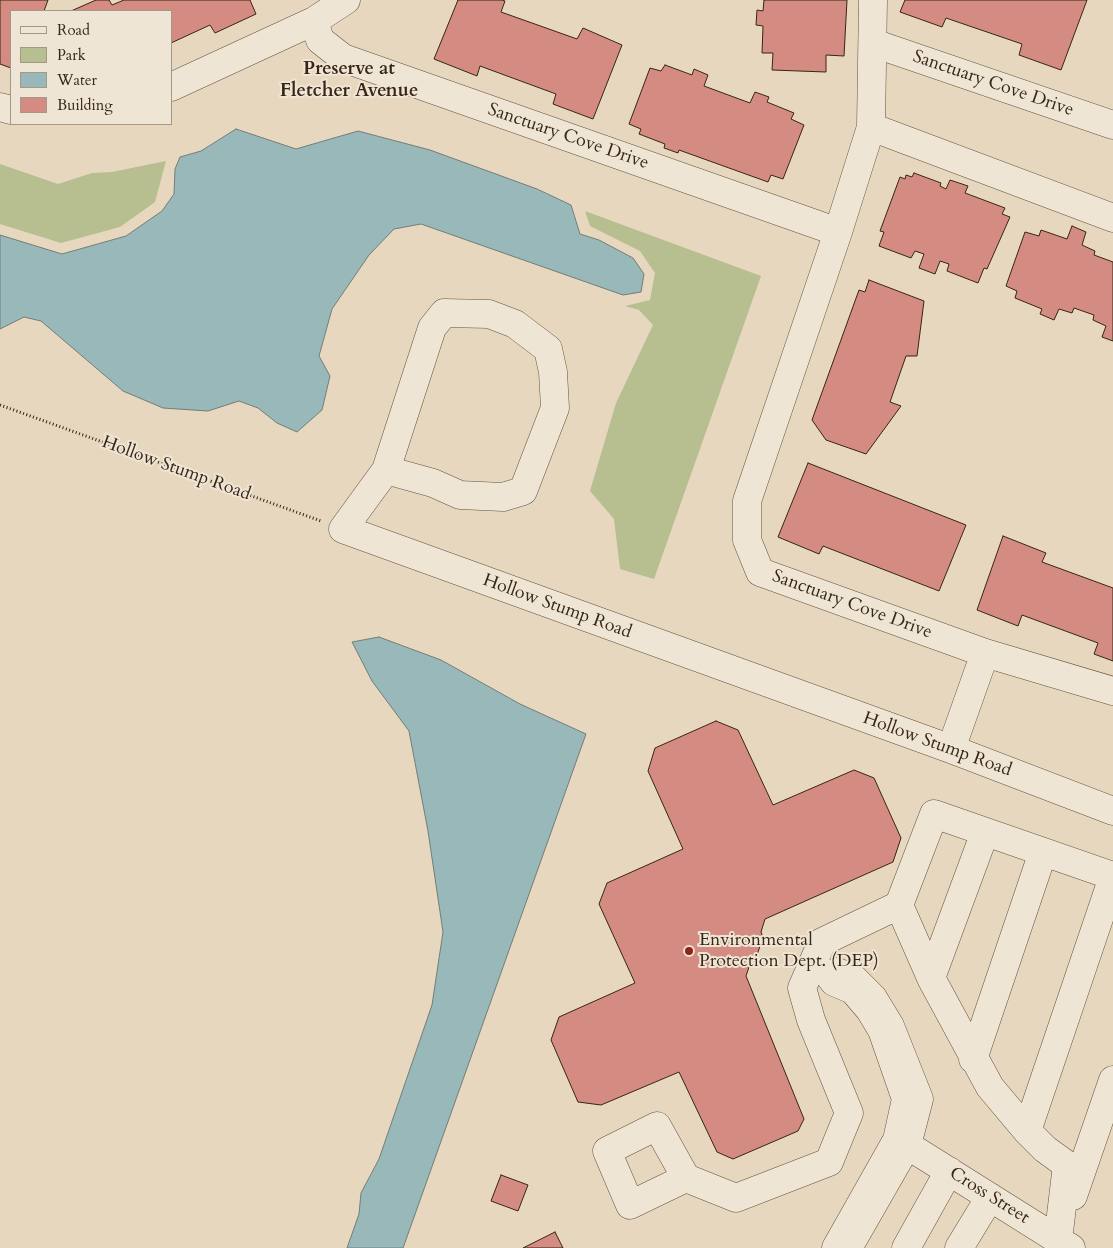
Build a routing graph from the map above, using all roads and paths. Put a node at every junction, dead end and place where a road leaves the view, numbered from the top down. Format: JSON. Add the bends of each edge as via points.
{"nodes":[{"id":1,"x":346,"y":0,"type":"edge"},
{"id":2,"x":873,"y":0,"type":"edge"},
{"id":3,"x":314,"y":21,"type":"junction"},
{"id":4,"x":873,"y":43,"type":"junction"},
{"id":5,"x":172,"y":87,"type":"edge"},
{"id":6,"x":1113,"y":125,"type":"edge"},
{"id":7,"x":870,"y":128,"type":"junction"},
{"id":8,"x":1113,"y":218,"type":"edge"},
{"id":9,"x":838,"y":232,"type":"junction"},
{"id":10,"x":0,"y":405,"type":"edge"},
{"id":11,"x":386,"y":470,"type":"junction"},
{"id":12,"x":343,"y":529,"type":"junction"},
{"id":13,"x":986,"y":654,"type":"junction"},
{"id":14,"x":1113,"y":691,"type":"edge"},
{"id":15,"x":950,"y":749,"type":"junction"},
{"id":16,"x":1113,"y":811,"type":"edge"},
{"id":17,"x":985,"y":832,"type":"junction"},
{"id":18,"x":1044,"y":852,"type":"junction"},
{"id":19,"x":1113,"y":877,"type":"edge"},
{"id":20,"x":899,"y":905,"type":"junction"},
{"id":21,"x":931,"y":978,"type":"junction"},
{"id":22,"x":973,"y":1059,"type":"junction"},
{"id":23,"x":1113,"y":1080,"type":"edge"},
{"id":24,"x":1027,"y":1132,"type":"junction"},
{"id":25,"x":907,"y":1145,"type":"junction"},
{"id":26,"x":949,"y":1171,"type":"junction"},
{"id":27,"x":686,"y":1178,"type":"dead end"},
{"id":28,"x":990,"y":1197,"type":"junction"},
{"id":29,"x":1052,"y":1242,"type":"edge"},
{"id":30,"x":836,"y":1248,"type":"edge"},
{"id":31,"x":848,"y":1248,"type":"edge"},
{"id":32,"x":906,"y":1248,"type":"edge"},
{"id":33,"x":958,"y":1248,"type":"edge"}],
"edges":[{"from":1,"to":3,"type":"street"},
{"from":2,"to":4,"type":"street","name":"Sanctuary Cove Drive"},
{"from":3,"to":5,"type":"street"},
{"from":3,"to":9,"type":"street","name":"Sanctuary Cove Drive","via":[[320,40],[343,58]]},
{"from":4,"to":6,"type":"street","name":"Sanctuary Cove Drive"},
{"from":4,"to":7,"type":"street","name":"Sanctuary Cove Drive"},
{"from":7,"to":8,"type":"street"},
{"from":7,"to":9,"type":"street","name":"Sanctuary Cove Drive"},
{"from":9,"to":13,"type":"street","name":"Sanctuary Cove Drive","via":[[747,501],[747,540],[760,572]]},
{"from":10,"to":12,"type":"path","name":"Hollow Stump Road"},
{"from":11,"to":11,"type":"street","via":[[432,328],[444,313],[489,314],[515,324],[548,349],[555,408],[523,491],[504,497],[460,495],[434,483]]},
{"from":11,"to":12,"type":"street"},
{"from":12,"to":15,"type":"street","name":"Hollow Stump Road"},
{"from":13,"to":14,"type":"street","name":"Sanctuary Cove Drive"},
{"from":13,"to":15,"type":"street"},
{"from":15,"to":16,"type":"street","name":"Hollow Stump Road"},
{"from":17,"to":18,"type":"street"},
{"from":17,"to":20,"type":"street","via":[[934,814]]},
{"from":17,"to":21,"type":"street"},
{"from":18,"to":19,"type":"street"},
{"from":18,"to":22,"type":"street"},
{"from":19,"to":24,"type":"street"},
{"from":20,"to":21,"type":"street"},
{"from":20,"to":27,"type":"street","via":[[822,942],[802,988],[811,1020],[849,1113],[829,1162],[736,1198]]},
{"from":21,"to":22,"type":"street"},
{"from":22,"to":24,"type":"street","via":[[990,1087]]},
{"from":23,"to":29,"type":"street"},
{"from":24,"to":29,"type":"street","via":[[1067,1165]]},
{"from":25,"to":26,"type":"street","name":"Cross Street"},
{"from":25,"to":30,"type":"street","via":[[919,1099],[890,1026],[873,998],[853,978],[837,972],[829,975],[834,982],[853,990],[874,1017],[882,1030],[906,1099],[898,1140]]},
{"from":25,"to":31,"type":"street"},
{"from":26,"to":28,"type":"street","name":"Cross Street"},
{"from":26,"to":32,"type":"street"},
{"from":28,"to":29,"type":"street","name":"Cross Street"},
{"from":28,"to":33,"type":"street"}]}
